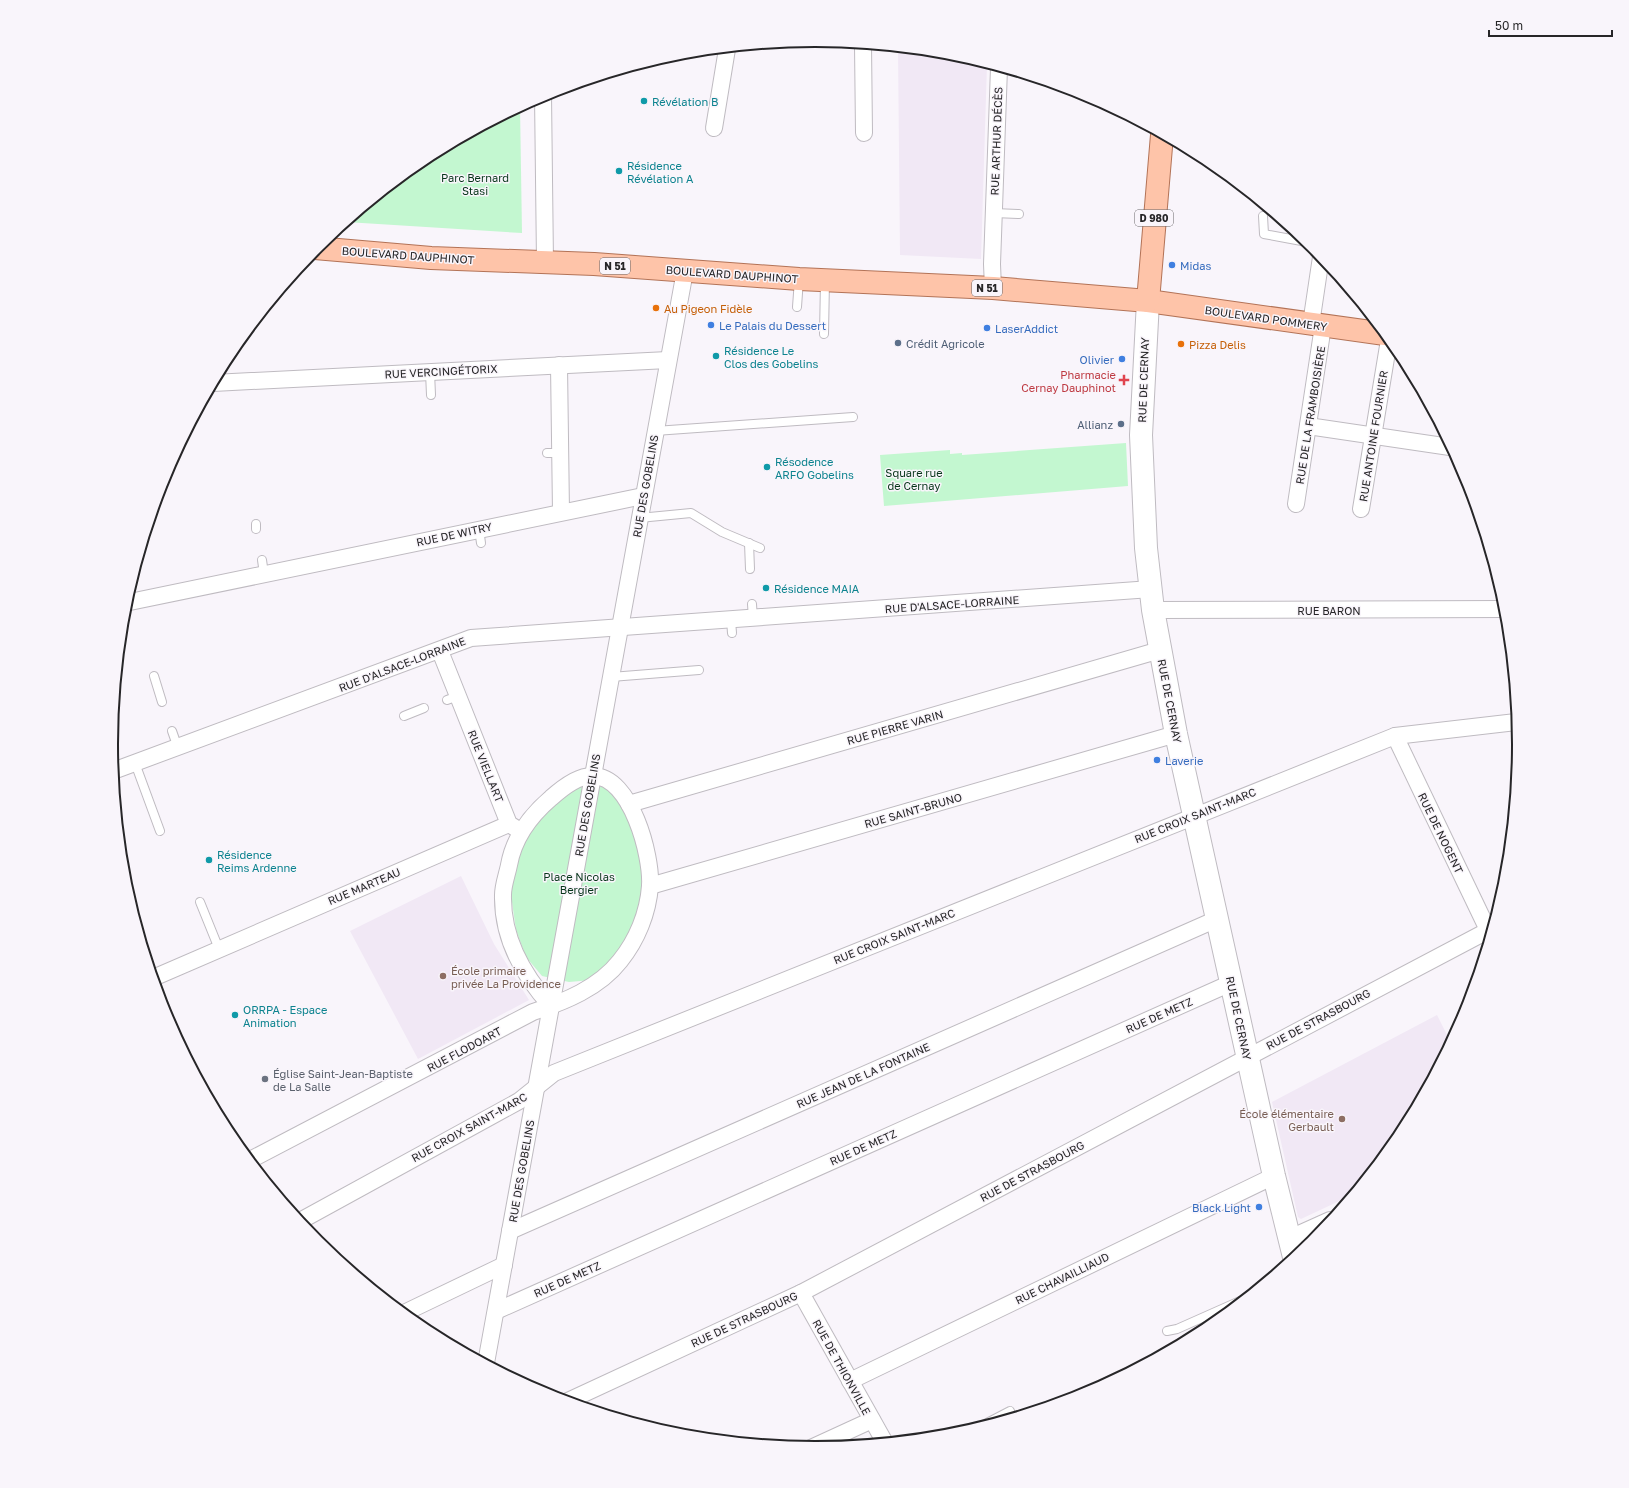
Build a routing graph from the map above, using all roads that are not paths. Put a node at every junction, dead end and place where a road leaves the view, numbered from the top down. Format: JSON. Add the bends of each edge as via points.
{"nodes":[{"id":1,"x":863,"y":48,"type":"edge"},
{"id":2,"x":726,"y":53,"type":"edge"},
{"id":3,"x":999,"y":72,"type":"edge"},
{"id":4,"x":543,"y":102,"type":"edge"},
{"id":5,"x":714,"y":128,"type":"dead end"},
{"id":6,"x":864,"y":132,"type":"dead end"},
{"id":7,"x":1162,"y":139,"type":"edge"},
{"id":8,"x":994,"y":214,"type":"junction"},
{"id":9,"x":1019,"y":214,"type":"dead end"},
{"id":10,"x":1263,"y":216,"type":"dead end"},
{"id":11,"x":1295,"y":240,"type":"edge"},
{"id":12,"x":324,"y":249,"type":"edge"},
{"id":13,"x":545,"y":262,"type":"junction"},
{"id":14,"x":1321,"y":265,"type":"edge"},
{"id":15,"x":684,"y":271,"type":"junction"},
{"id":16,"x":799,"y":279,"type":"junction"},
{"id":17,"x":825,"y":280,"type":"junction"},
{"id":18,"x":993,"y":288,"type":"junction"},
{"id":19,"x":1148,"y":301,"type":"junction"},
{"id":20,"x":797,"y":307,"type":"dead end"},
{"id":21,"x":1317,"y":325,"type":"junction"},
{"id":22,"x":1376,"y":333,"type":"edge"},
{"id":23,"x":824,"y":334,"type":"dead end"},
{"id":24,"x":1388,"y":348,"type":"edge"},
{"id":25,"x":668,"y":360,"type":"junction"},
{"id":26,"x":559,"y":365,"type":"junction"},
{"id":27,"x":430,"y":372,"type":"junction"},
{"id":28,"x":219,"y":383,"type":"edge"},
{"id":29,"x":431,"y":395,"type":"dead end"},
{"id":30,"x":853,"y":417,"type":"dead end"},
{"id":31,"x":1308,"y":426,"type":"junction"},
{"id":32,"x":655,"y":431,"type":"junction"},
{"id":33,"x":1373,"y":436,"type":"junction"},
{"id":34,"x":1444,"y":446,"type":"edge"},
{"id":35,"x":643,"y":496,"type":"junction"},
{"id":36,"x":1296,"y":504,"type":"dead end"},
{"id":37,"x":1361,"y":509,"type":"dead end"},
{"id":38,"x":561,"y":512,"type":"junction"},
{"id":39,"x":640,"y":518,"type":"junction"},
{"id":40,"x":749,"y":543,"type":"junction"},
{"id":41,"x":760,"y":548,"type":"dead end"},
{"id":42,"x":750,"y":569,"type":"dead end"},
{"id":43,"x":133,"y":600,"type":"edge"},
{"id":44,"x":1152,"y":600,"type":"junction"},
{"id":45,"x":1498,"y":609,"type":"edge"},
{"id":46,"x":620,"y":628,"type":"junction"},
{"id":47,"x":1160,"y":650,"type":"junction"},
{"id":48,"x":440,"y":651,"type":"junction"},
{"id":49,"x":699,"y":670,"type":"dead end"},
{"id":50,"x":154,"y":676,"type":"dead end"},
{"id":51,"x":611,"y":677,"type":"junction"},
{"id":52,"x":162,"y":702,"type":"dead end"},
{"id":53,"x":424,"y":708,"type":"dead end"},
{"id":54,"x":404,"y":716,"type":"dead end"},
{"id":55,"x":1511,"y":723,"type":"edge"},
{"id":56,"x":172,"y":730,"type":"dead end"},
{"id":57,"x":1176,"y":734,"type":"junction"},
{"id":58,"x":1395,"y":736,"type":"junction"},
{"id":59,"x":178,"y":748,"type":"junction"},
{"id":60,"x":135,"y":763,"type":"junction"},
{"id":61,"x":119,"y":769,"type":"edge"},
{"id":62,"x":593,"y":776,"type":"junction"},
{"id":63,"x":629,"y":804,"type":"junction"},
{"id":64,"x":1194,"y":815,"type":"junction"},
{"id":65,"x":515,"y":827,"type":"junction"},
{"id":66,"x":160,"y":831,"type":"dead end"},
{"id":67,"x":650,"y":886,"type":"junction"},
{"id":68,"x":200,"y":902,"type":"dead end"},
{"id":69,"x":1217,"y":919,"type":"junction"},
{"id":70,"x":1487,"y":926,"type":"edge"},
{"id":71,"x":1486,"y":931,"type":"edge"},
{"id":72,"x":219,"y":949,"type":"junction"},
{"id":73,"x":157,"y":976,"type":"edge"},
{"id":74,"x":1231,"y":983,"type":"junction"},
{"id":75,"x":551,"y":1006,"type":"junction"},
{"id":76,"x":1248,"y":1056,"type":"junction"},
{"id":77,"x":536,"y":1089,"type":"junction"},
{"id":78,"x":254,"y":1158,"type":"edge"},
{"id":79,"x":1274,"y":1176,"type":"junction"},
{"id":80,"x":304,"y":1219,"type":"edge"},
{"id":81,"x":510,"y":1231,"type":"junction"},
{"id":82,"x":1307,"y":1237,"type":"edge"},
{"id":83,"x":1292,"y":1248,"type":"edge"},
{"id":84,"x":504,"y":1265,"type":"junction"},
{"id":85,"x":801,"y":1293,"type":"junction"},
{"id":86,"x":1223,"y":1308,"type":"edge"},
{"id":87,"x":409,"y":1311,"type":"edge"},
{"id":88,"x":496,"y":1311,"type":"junction"},
{"id":89,"x":1167,"y":1331,"type":"dead end"},
{"id":90,"x":487,"y":1359,"type":"edge"},
{"id":91,"x":850,"y":1381,"type":"junction"},
{"id":92,"x":574,"y":1398,"type":"edge"},
{"id":93,"x":1010,"y":1411,"type":"dead end"},
{"id":94,"x":1003,"y":1415,"type":"edge"},
{"id":95,"x":872,"y":1420,"type":"junction"},
{"id":96,"x":882,"y":1438,"type":"edge"},
{"id":97,"x":827,"y":1441,"type":"edge"}],
"edges":[{"from":1,"to":6,"type":"street"},
{"from":2,"to":5,"type":"street"},
{"from":3,"to":8,"type":"street","name":"RUE ARTHUR DÉCÈS"},
{"from":4,"to":13,"type":"street"},
{"from":7,"to":19,"type":"main road","name":"RUE DE CERNAY","number":"D 980"},
{"from":8,"to":9,"type":"lane"},
{"from":8,"to":18,"type":"street","name":"RUE ARTHUR DÉCÈS"},
{"from":10,"to":11,"type":"lane","via":[[1264,234]]},
{"from":12,"to":13,"type":"main road","name":"BOULEVARD DAUPHINOT","number":"N 51","via":[[430,258]]},
{"from":13,"to":15,"type":"main road","name":"BOULEVARD DAUPHINOT","number":"N 51"},
{"from":14,"to":21,"type":"street","name":"RUE DE LA FRAMBOISIÈRE"},
{"from":15,"to":16,"type":"main road","name":"BOULEVARD DAUPHINOT","number":"N 51"},
{"from":15,"to":25,"type":"street","name":"RUE DES GOBELINS"},
{"from":16,"to":17,"type":"main road","name":"BOULEVARD DAUPHINOT","number":"N 51"},
{"from":16,"to":20,"type":"lane"},
{"from":17,"to":18,"type":"main road","name":"BOULEVARD DAUPHINOT","number":"N 51"},
{"from":17,"to":23,"type":"lane"},
{"from":18,"to":19,"type":"main road","name":"BOULEVARD DAUPHINOT","number":"N 51"},
{"from":19,"to":21,"type":"main road","name":"BOULEVARD POMMERY","number":"N 51"},
{"from":19,"to":44,"type":"main road","name":"RUE DE CERNAY","number":"D 980","via":[[1141,435],[1145,540]]},
{"from":21,"to":22,"type":"main road","name":"BOULEVARD POMMERY","number":"N 51"},
{"from":21,"to":31,"type":"street","name":"RUE DE LA FRAMBOISIÈRE"},
{"from":24,"to":33,"type":"street","name":"RUE ANTOINE FOURNIER"},
{"from":25,"to":26,"type":"street","name":"RUE VERCINGÉTORIX"},
{"from":25,"to":32,"type":"street","name":"RUE DES GOBELINS"},
{"from":26,"to":27,"type":"street","name":"RUE VERCINGÉTORIX"},
{"from":26,"to":38,"type":"street","via":[[553,453]]},
{"from":27,"to":28,"type":"street","name":"RUE VERCINGÉTORIX"},
{"from":27,"to":29,"type":"lane"},
{"from":30,"to":32,"type":"lane"},
{"from":31,"to":33,"type":"street"},
{"from":31,"to":36,"type":"street","name":"RUE DE LA FRAMBOISIÈRE"},
{"from":32,"to":35,"type":"street","name":"RUE DES GOBELINS"},
{"from":33,"to":34,"type":"street"},
{"from":33,"to":37,"type":"street","name":"RUE ANTOINE FOURNIER"},
{"from":35,"to":38,"type":"street","name":"RUE DE WITRY"},
{"from":35,"to":39,"type":"street","name":"RUE DES GOBELINS"},
{"from":38,"to":43,"type":"street","name":"RUE DE WITRY","via":[[480,536],[263,567]]},
{"from":39,"to":40,"type":"lane","via":[[691,513],[722,532]]},
{"from":39,"to":46,"type":"street","name":"RUE DES GOBELINS"},
{"from":40,"to":41,"type":"lane"},
{"from":40,"to":42,"type":"lane"},
{"from":44,"to":45,"type":"street","name":"RUE BARON"},
{"from":44,"to":46,"type":"street","name":"RUE D'ALSACE-LORRAINE","via":[[753,611],[732,626]]},
{"from":44,"to":47,"type":"main road","name":"RUE DE CERNAY","number":"D 980"},
{"from":46,"to":48,"type":"street","name":"RUE D'ALSACE-LORRAINE","via":[[471,638]]},
{"from":46,"to":51,"type":"street","name":"RUE DES GOBELINS"},
{"from":47,"to":57,"type":"main road","name":"RUE DE CERNAY","number":"D 980"},
{"from":47,"to":63,"type":"street","name":"RUE PIERRE VARIN"},
{"from":48,"to":59,"type":"street","name":"RUE D'ALSACE-LORRAINE"},
{"from":48,"to":65,"type":"street","name":"RUE VIELLART","via":[[452,698]]},
{"from":49,"to":51,"type":"lane"},
{"from":50,"to":52,"type":"lane"},
{"from":51,"to":62,"type":"street","name":"RUE DES GOBELINS"},
{"from":53,"to":54,"type":"lane"},
{"from":55,"to":58,"type":"street","name":"RUE CROIX SAINT-MARC"},
{"from":56,"to":59,"type":"lane"},
{"from":57,"to":64,"type":"main road","name":"RUE DE CERNAY","number":"D 980"},
{"from":57,"to":67,"type":"street","name":"RUE SAINT-BRUNO"},
{"from":58,"to":64,"type":"street","name":"RUE CROIX SAINT-MARC"},
{"from":58,"to":70,"type":"street","name":"RUE DE NOGENT"},
{"from":59,"to":60,"type":"street","name":"RUE D'ALSACE-LORRAINE"},
{"from":60,"to":61,"type":"street","name":"RUE D'ALSACE-LORRAINE"},
{"from":60,"to":66,"type":"lane"},
{"from":62,"to":63,"type":"street","via":[[612,782]]},
{"from":62,"to":65,"type":"street","via":[[572,782],[561,789]]},
{"from":62,"to":75,"type":"street","name":"RUE DES GOBELINS"},
{"from":63,"to":67,"type":"street","via":[[645,844]]},
{"from":64,"to":69,"type":"main road","name":"RUE DE CERNAY","number":"D 980"},
{"from":64,"to":77,"type":"street","name":"RUE CROIX SAINT-MARC","via":[[554,1073]]},
{"from":65,"to":72,"type":"street","name":"RUE MARTEAU"},
{"from":65,"to":75,"type":"street","via":[[503,895],[508,935],[516,958],[535,989]]},
{"from":67,"to":75,"type":"street","via":[[643,924],[620,962],[593,987]]},
{"from":68,"to":72,"type":"lane"},
{"from":69,"to":74,"type":"main road","name":"RUE DE CERNAY","number":"D 980"},
{"from":69,"to":81,"type":"street","name":"RUE JEAN DE LA FONTAINE"},
{"from":71,"to":76,"type":"street","name":"RUE DE STRASBOURG"},
{"from":72,"to":73,"type":"street","name":"RUE MARTEAU"},
{"from":74,"to":76,"type":"main road","name":"RUE DE CERNAY","number":"D 980"},
{"from":74,"to":88,"type":"street","name":"RUE DE METZ"},
{"from":75,"to":77,"type":"street","name":"RUE DES GOBELINS"},
{"from":75,"to":78,"type":"street","name":"RUE FLODOART","via":[[533,1012]]},
{"from":76,"to":79,"type":"main road","name":"RUE DE CERNAY","number":"D 980"},
{"from":76,"to":85,"type":"street","name":"RUE DE STRASBOURG"},
{"from":77,"to":80,"type":"street","name":"RUE CROIX SAINT-MARC","via":[[519,1101]]},
{"from":77,"to":81,"type":"street","name":"RUE DES GOBELINS"},
{"from":79,"to":83,"type":"main road","name":"RUE DE CERNAY","number":"D 980"},
{"from":79,"to":91,"type":"street","name":"RUE CHAVAILLIAUD"},
{"from":81,"to":84,"type":"street","name":"RUE DES GOBELINS"},
{"from":82,"to":83,"type":"street"},
{"from":84,"to":87,"type":"street"},
{"from":84,"to":88,"type":"street","name":"RUE DES GOBELINS"},
{"from":85,"to":91,"type":"street","name":"RUE DE THIONVILLE"},
{"from":85,"to":92,"type":"street","name":"RUE DE STRASBOURG"},
{"from":86,"to":89,"type":"lane"},
{"from":88,"to":90,"type":"street","name":"RUE DES GOBELINS"},
{"from":91,"to":95,"type":"street","name":"RUE DE THIONVILLE"},
{"from":93,"to":94,"type":"lane"},
{"from":95,"to":96,"type":"street","name":"RUE DE THIONVILLE"},
{"from":95,"to":97,"type":"street"}]}
